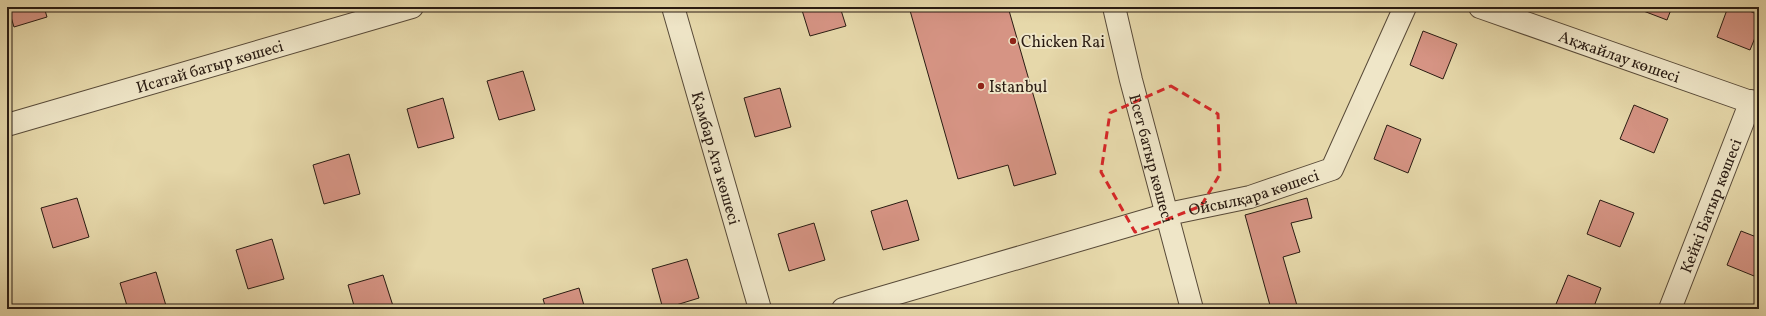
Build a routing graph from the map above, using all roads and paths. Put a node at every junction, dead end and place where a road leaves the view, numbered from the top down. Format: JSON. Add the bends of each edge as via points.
{"nodes":[{"id":1,"x":412,"y":7,"type":"edge"},
{"id":2,"x":673,"y":7,"type":"edge"},
{"id":3,"x":1114,"y":7,"type":"edge"},
{"id":4,"x":1405,"y":7,"type":"edge"},
{"id":5,"x":1480,"y":7,"type":"edge"},
{"id":6,"x":1755,"y":103,"type":"edge"},
{"id":7,"x":7,"y":125,"type":"edge"},
{"id":8,"x":1168,"y":214,"type":"junction"},
{"id":9,"x":760,"y":309,"type":"edge"},
{"id":10,"x":843,"y":309,"type":"edge"},
{"id":11,"x":1192,"y":309,"type":"edge"},
{"id":12,"x":1670,"y":309,"type":"edge"}],
"edges":[{"from":1,"to":7,"type":"street","name":"Исатай батыр көшесі"},
{"from":2,"to":9,"type":"street","name":"Қамбар Ата көшесі"},
{"from":3,"to":8,"type":"street","name":"Есет батыр көшесі"},
{"from":4,"to":8,"type":"street","name":"Ойсылқара көшесі","via":[[1332,169],[1250,196]]},
{"from":5,"to":6,"type":"street","name":"Ақжайлау көшесі"},
{"from":6,"to":12,"type":"street","name":"Кейкі Батыр көшесі"},
{"from":8,"to":10,"type":"street","name":"Ойсылқара көшесі"},
{"from":8,"to":11,"type":"street","name":"Есет батыр көшесі"}]}
